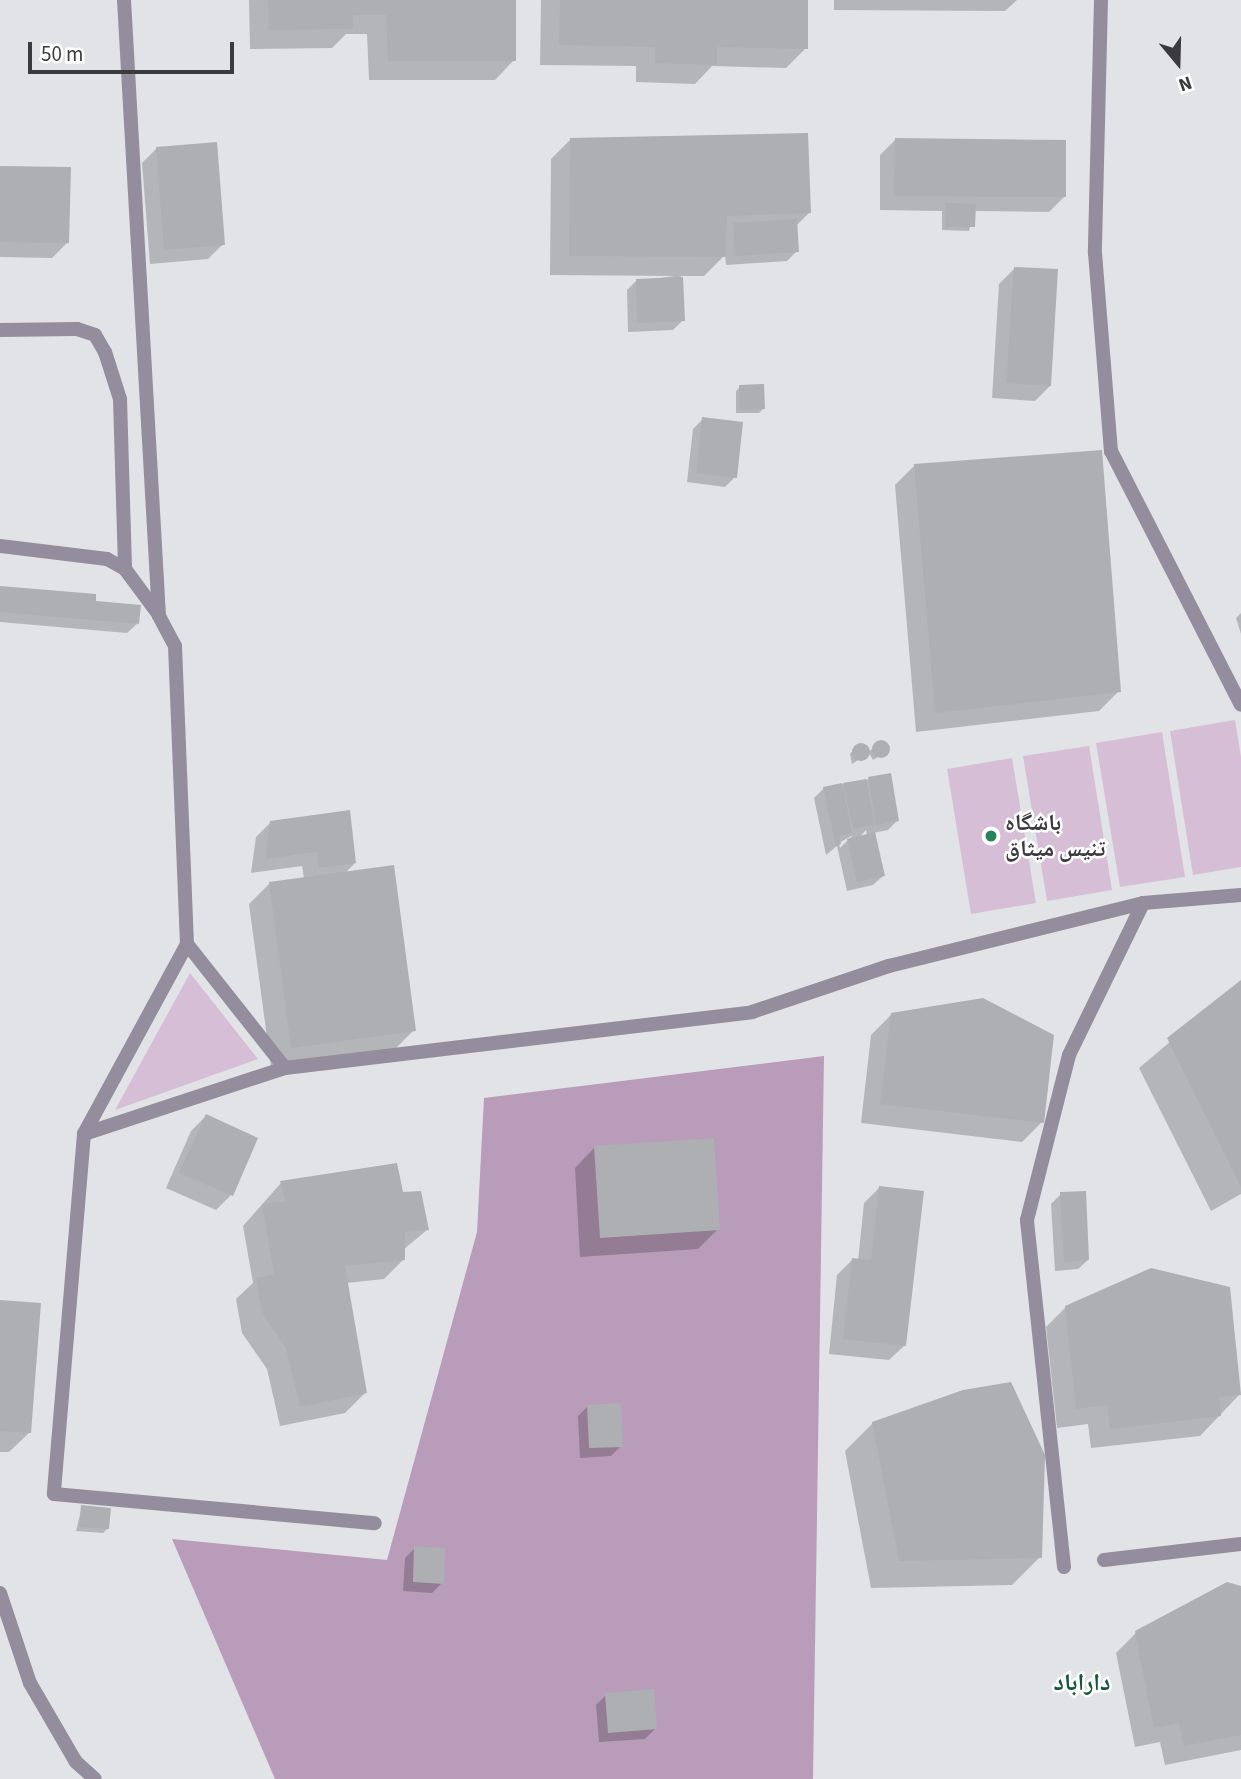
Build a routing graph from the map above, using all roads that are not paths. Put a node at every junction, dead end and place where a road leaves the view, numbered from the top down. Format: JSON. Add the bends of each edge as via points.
{"nodes":[{"id":1,"x":124,"y":0,"type":"edge"},
{"id":2,"x":1101,"y":0,"type":"edge"},
{"id":3,"x":0,"y":330,"type":"edge"},
{"id":4,"x":0,"y":547,"type":"edge"},
{"id":5,"x":125,"y":569,"type":"junction"},
{"id":6,"x":159,"y":616,"type":"junction"},
{"id":7,"x":1241,"y":705,"type":"edge"},
{"id":8,"x":1241,"y":895,"type":"edge"},
{"id":9,"x":1143,"y":903,"type":"junction"},
{"id":10,"x":187,"y":944,"type":"junction"},
{"id":11,"x":285,"y":1068,"type":"junction"},
{"id":12,"x":83,"y":1135,"type":"junction"},
{"id":13,"x":375,"y":1523,"type":"dead end"},
{"id":14,"x":1241,"y":1544,"type":"edge"},
{"id":15,"x":1104,"y":1560,"type":"dead end"},
{"id":16,"x":1064,"y":1567,"type":"dead end"},
{"id":17,"x":0,"y":1593,"type":"edge"},
{"id":18,"x":95,"y":1779,"type":"edge"}],
"edges":[{"from":1,"to":6,"type":"street"},
{"from":2,"to":7,"type":"street","via":[[1095,253],[1111,451]]},
{"from":3,"to":5,"type":"street","via":[[77,329],[95,335],[105,352],[120,399]]},
{"from":4,"to":5,"type":"street","via":[[107,559]]},
{"from":5,"to":6,"type":"street"},
{"from":6,"to":10,"type":"street","via":[[175,646]]},
{"from":8,"to":9,"type":"street"},
{"from":9,"to":11,"type":"street","via":[[889,966],[752,1012]]},
{"from":9,"to":16,"type":"street","via":[[1069,1055],[1027,1220]]},
{"from":10,"to":11,"type":"street"},
{"from":10,"to":12,"type":"street"},
{"from":11,"to":12,"type":"street"},
{"from":12,"to":13,"type":"street","via":[[54,1493]]},
{"from":14,"to":15,"type":"street"},
{"from":17,"to":18,"type":"street","via":[[30,1683],[76,1762]]}]}
